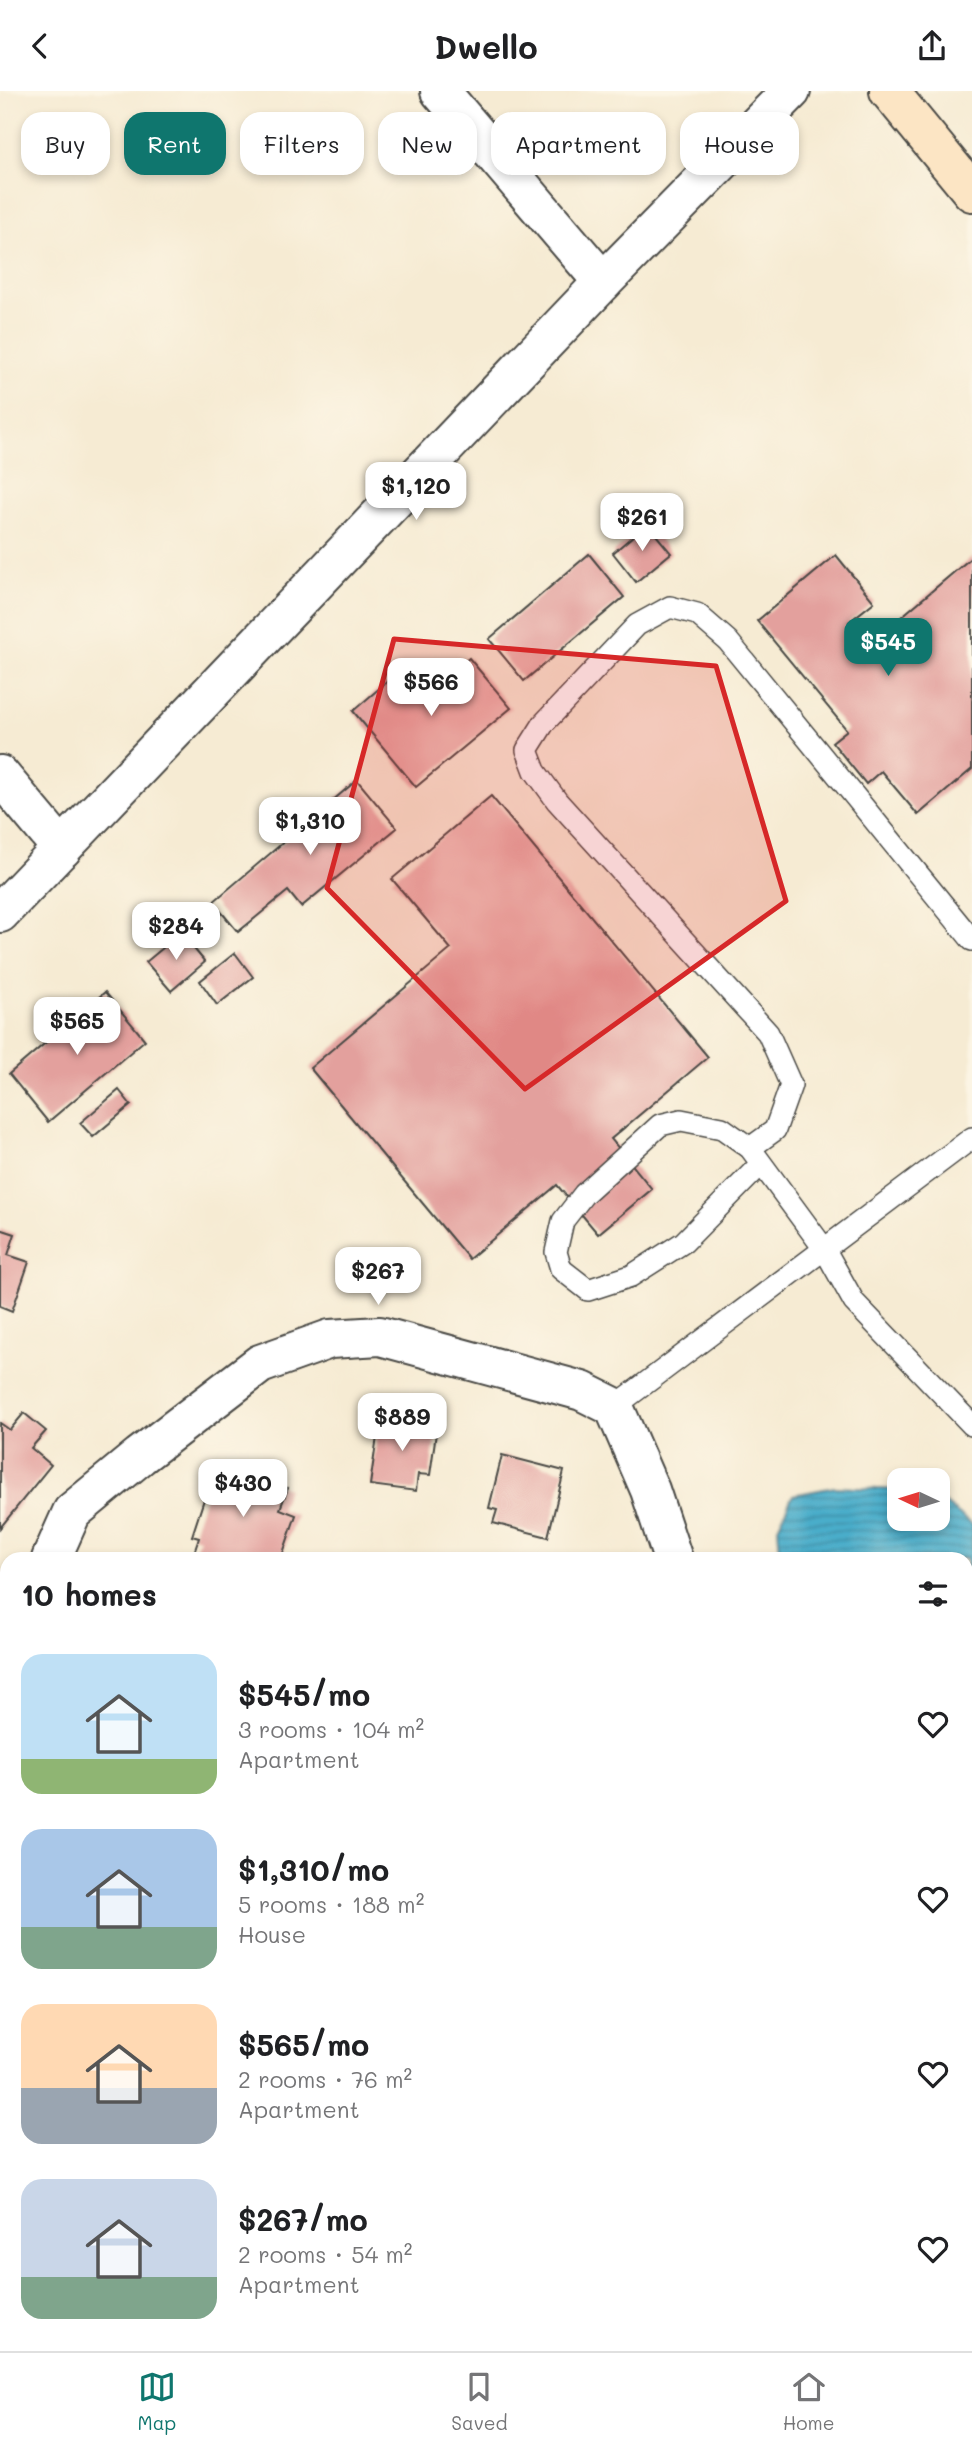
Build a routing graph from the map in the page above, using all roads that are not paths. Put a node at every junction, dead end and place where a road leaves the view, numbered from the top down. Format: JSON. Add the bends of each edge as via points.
{"nodes":[{"id":1,"x":440,"y":91,"type":"edge"},
{"id":2,"x":791,"y":91,"type":"edge"},
{"id":3,"x":890,"y":91,"type":"edge"},
{"id":4,"x":972,"y":192,"type":"edge"},
{"id":5,"x":603,"y":282,"type":"junction"},
{"id":6,"x":0,"y":775,"type":"edge"},
{"id":7,"x":62,"y":849,"type":"junction"},
{"id":8,"x":0,"y":913,"type":"edge"},
{"id":9,"x":972,"y":940,"type":"edge"},
{"id":10,"x":972,"y":1138,"type":"edge"},
{"id":11,"x":755,"y":1156,"type":"junction"},
{"id":12,"x":825,"y":1250,"type":"junction"},
{"id":13,"x":614,"y":1407,"type":"junction"},
{"id":14,"x":972,"y":1425,"type":"edge"},
{"id":15,"x":54,"y":1552,"type":"edge"},
{"id":16,"x":671,"y":1552,"type":"edge"}],
"edges":[{"from":1,"to":5,"type":"street"},
{"from":2,"to":5,"type":"street"},
{"from":3,"to":4,"type":"main road"},
{"from":5,"to":7,"type":"street"},
{"from":6,"to":7,"type":"street"},
{"from":7,"to":8,"type":"street"},
{"from":9,"to":11,"type":"lane","via":[[728,641],[697,614],[670,607],[637,625],[544,723],[527,750],[556,801],[768,1033],[791,1086],[775,1130]]},
{"from":10,"to":12,"type":"lane"},
{"from":11,"to":11,"type":"lane","via":[[722,1128],[681,1120],[660,1125],[584,1194],[563,1221],[556,1252],[561,1269],[587,1290],[631,1276],[684,1242]]},
{"from":11,"to":12,"type":"lane"},
{"from":12,"to":13,"type":"lane"},
{"from":12,"to":14,"type":"lane","via":[[854,1303]]},
{"from":13,"to":15,"type":"street","via":[[582,1391],[380,1336],[330,1339],[260,1364],[140,1456],[72,1512]]},
{"from":13,"to":16,"type":"street"}]}
